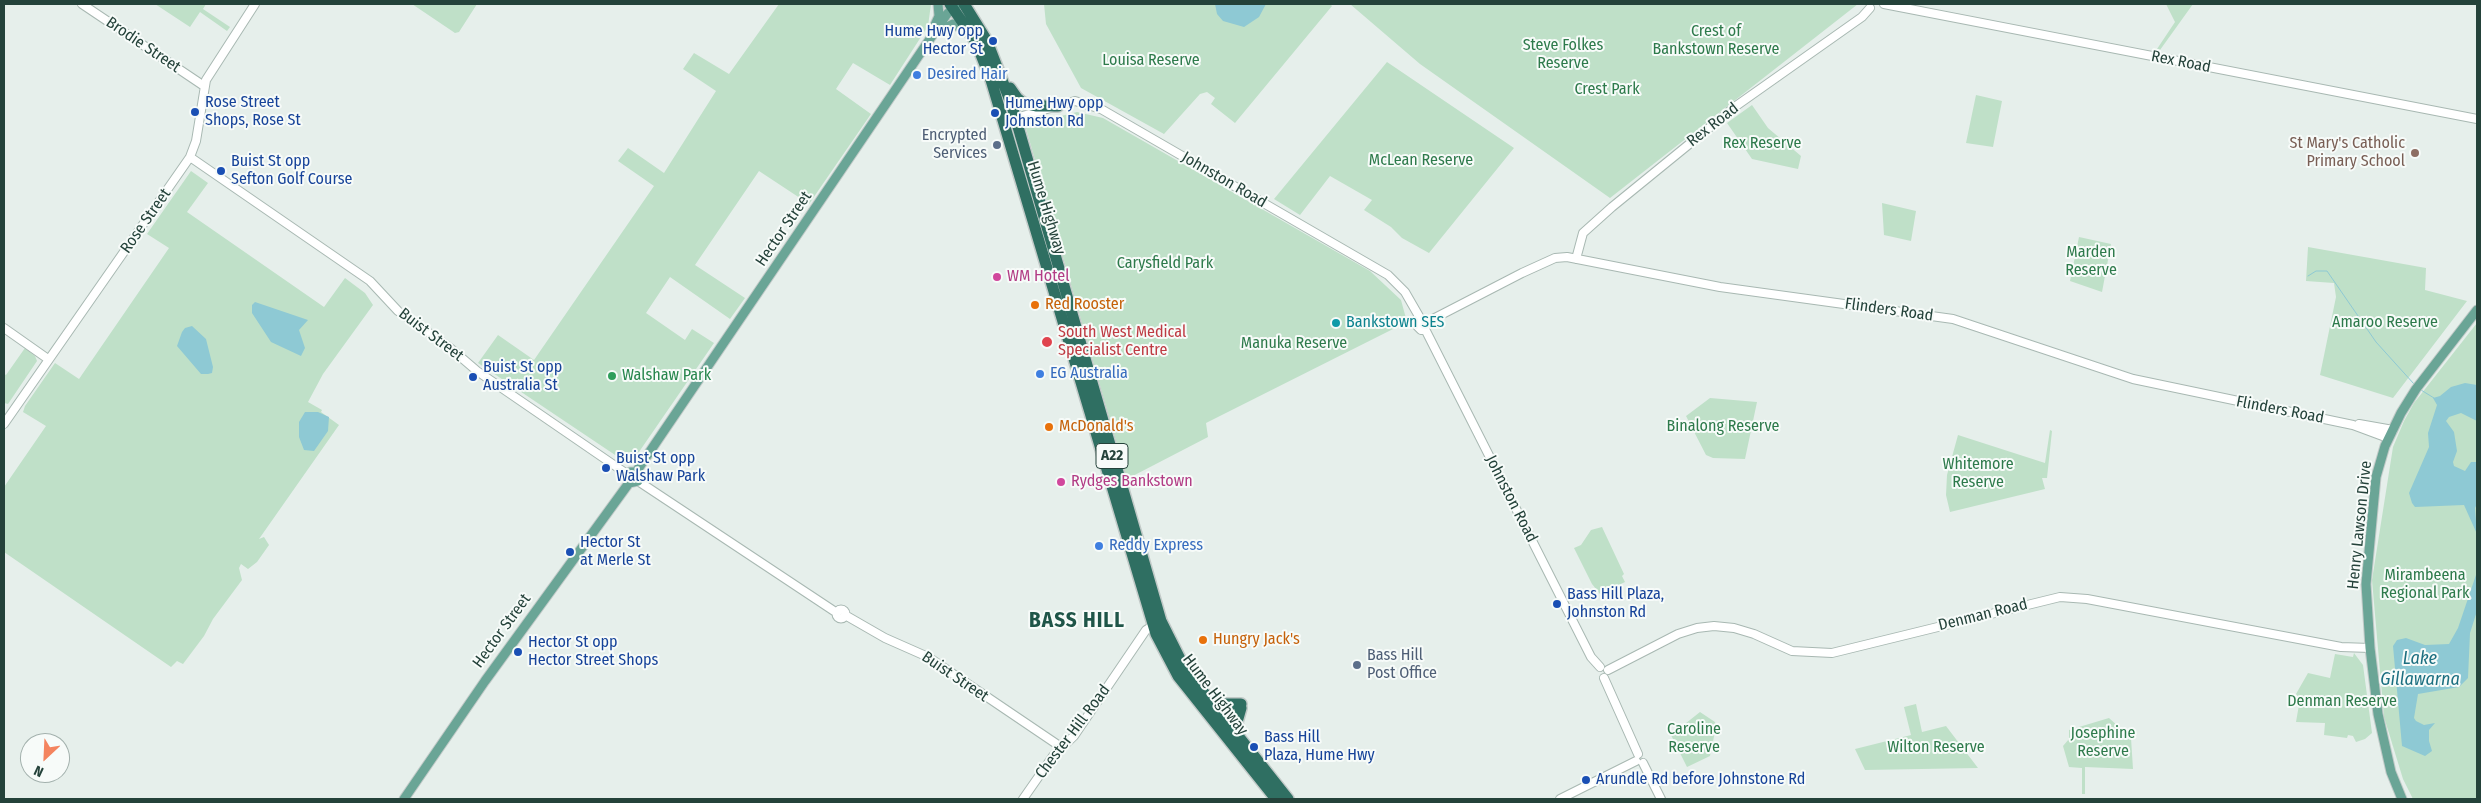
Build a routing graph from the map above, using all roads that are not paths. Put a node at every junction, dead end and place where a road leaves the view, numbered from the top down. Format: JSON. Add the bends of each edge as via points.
{"nodes":[{"id":1,"x":82,"y":4,"type":"edge"},
{"id":2,"x":255,"y":4,"type":"edge"},
{"id":3,"x":938,"y":4,"type":"edge"},
{"id":4,"x":1880,"y":4,"type":"edge"},
{"id":5,"x":1884,"y":4,"type":"edge"},
{"id":6,"x":956,"y":5,"type":"edge"},
{"id":7,"x":1869,"y":6,"type":"edge"},
{"id":8,"x":928,"y":41,"type":"junction"},
{"id":9,"x":976,"y":42,"type":"junction"},
{"id":10,"x":998,"y":66,"type":"junction"},
{"id":11,"x":204,"y":86,"type":"junction"},
{"id":12,"x":1058,"y":106,"type":"junction"},
{"id":13,"x":2477,"y":119,"type":"edge"},
{"id":14,"x":1009,"y":120,"type":"junction"},
{"id":15,"x":190,"y":157,"type":"junction"},
{"id":16,"x":1576,"y":259,"type":"junction"},
{"id":17,"x":2477,"y":310,"type":"edge"},
{"id":18,"x":1420,"y":318,"type":"junction"},
{"id":19,"x":1428,"y":320,"type":"junction"},
{"id":20,"x":4,"y":328,"type":"edge"},
{"id":21,"x":1426,"y":329,"type":"junction"},
{"id":22,"x":48,"y":360,"type":"junction"},
{"id":23,"x":4,"y":424,"type":"edge"},
{"id":24,"x":2391,"y":434,"type":"junction"},
{"id":25,"x":632,"y":478,"type":"junction"},
{"id":26,"x":1156,"y":623,"type":"junction"},
{"id":27,"x":2370,"y":648,"type":"junction"},
{"id":28,"x":1604,"y":668,"type":"junction"},
{"id":29,"x":1206,"y":696,"type":"junction"},
{"id":30,"x":1239,"y":736,"type":"junction"},
{"id":31,"x":1061,"y":747,"type":"junction"},
{"id":32,"x":1639,"y":759,"type":"junction"},
{"id":33,"x":404,"y":799,"type":"edge"},
{"id":34,"x":1023,"y":799,"type":"edge"},
{"id":35,"x":1276,"y":799,"type":"edge"},
{"id":36,"x":1288,"y":799,"type":"edge"},
{"id":37,"x":1560,"y":799,"type":"edge"},
{"id":38,"x":1661,"y":799,"type":"edge"},
{"id":39,"x":2402,"y":799,"type":"edge"}],
"edges":[{"from":1,"to":11,"type":"street","name":"Brodie Street"},
{"from":2,"to":11,"type":"street","name":"Rose Street"},
{"from":3,"to":8,"type":"main road","via":[[938,16]]},
{"from":4,"to":7,"type":"street","name":"Rex Road","via":[[1876,9]]},
{"from":5,"to":13,"type":"street","name":"Rex Road"},
{"from":6,"to":8,"type":"main road","name":"Hector Street"},
{"from":6,"to":9,"type":"highway","name":"Hume Highway","number":"A22"},
{"from":6,"to":10,"type":"highway","name":"Hume Highway","number":"A22","via":[[983,34]]},
{"from":7,"to":16,"type":"street","name":"Rex Road","via":[[1862,17],[1736,106],[1612,207],[1583,233]]},
{"from":8,"to":9,"type":"main road","via":[[953,24],[963,28]]},
{"from":8,"to":25,"type":"main road","name":"Hector Street"},
{"from":9,"to":14,"type":"highway","name":"Hume Highway","number":"A22"},
{"from":10,"to":12,"type":"highway","via":[[1019,101],[1029,105]]},
{"from":10,"to":14,"type":"highway","name":"Hume Highway","number":"A22"},
{"from":11,"to":15,"type":"street","name":"Rose Street","via":[[196,141]]},
{"from":12,"to":14,"type":"street","name":"Johnston Road"},
{"from":12,"to":18,"type":"street","name":"Johnston Road","via":[[1075,101],[1101,109],[1377,268],[1402,287]]},
{"from":14,"to":26,"type":"highway","name":"Hume Highway","number":"A22"},
{"from":15,"to":22,"type":"street","name":"Rose Street"},
{"from":15,"to":25,"type":"street","name":"Buist Street","via":[[370,281],[398,311],[477,371]]},
{"from":16,"to":19,"type":"street","name":"Flinders Road","via":[[1555,258]]},
{"from":16,"to":24,"type":"street","name":"Flinders Road","via":[[1720,287],[1953,319],[2133,378]]},
{"from":17,"to":24,"type":"main road","name":"Henry Lawson Drive","via":[[2418,387]]},
{"from":18,"to":19,"type":"street"},
{"from":18,"to":21,"type":"street","via":[[1417,326],[1421,330]]},
{"from":19,"to":21,"type":"street"},
{"from":20,"to":22,"type":"street"},
{"from":21,"to":28,"type":"street","name":"Johnston Road","via":[[1587,649]]},
{"from":22,"to":23,"type":"street","name":"Rose Street"},
{"from":24,"to":27,"type":"main road","name":"Henry Lawson Drive","via":[[2376,477],[2368,552],[2366,584]]},
{"from":25,"to":31,"type":"street","name":"Buist Street","via":[[841,618],[846,615],[884,638],[928,657]]},
{"from":25,"to":33,"type":"main road","name":"Hector Street"},
{"from":26,"to":29,"type":"highway","name":"Hume Highway","number":"A22"},
{"from":26,"to":31,"type":"street","name":"Chester Hill Road","via":[[1146,630],[1074,736]]},
{"from":26,"to":35,"type":"highway","name":"Hume Highway","number":"A22","via":[[1178,676]]},
{"from":27,"to":28,"type":"street","name":"Denman Road","via":[[2340,647],[2087,599],[2060,597],[1832,653],[1792,651],[1734,628],[1697,628]]},
{"from":27,"to":39,"type":"main road","name":"Henry Lawson Drive","via":[[2378,714]]},
{"from":28,"to":32,"type":"street","name":"Johnston Road","via":[[1597,674],[1604,678]]},
{"from":29,"to":30,"type":"highway","name":"Hume Highway","number":"A22"},
{"from":29,"to":30,"type":"highway","via":[[1223,704],[1241,706],[1237,722]]},
{"from":30,"to":36,"type":"highway","name":"Hume Highway","number":"A22"},
{"from":31,"to":34,"type":"street","name":"Chester Hill Road"},
{"from":32,"to":37,"type":"street"},
{"from":32,"to":38,"type":"street"}]}
